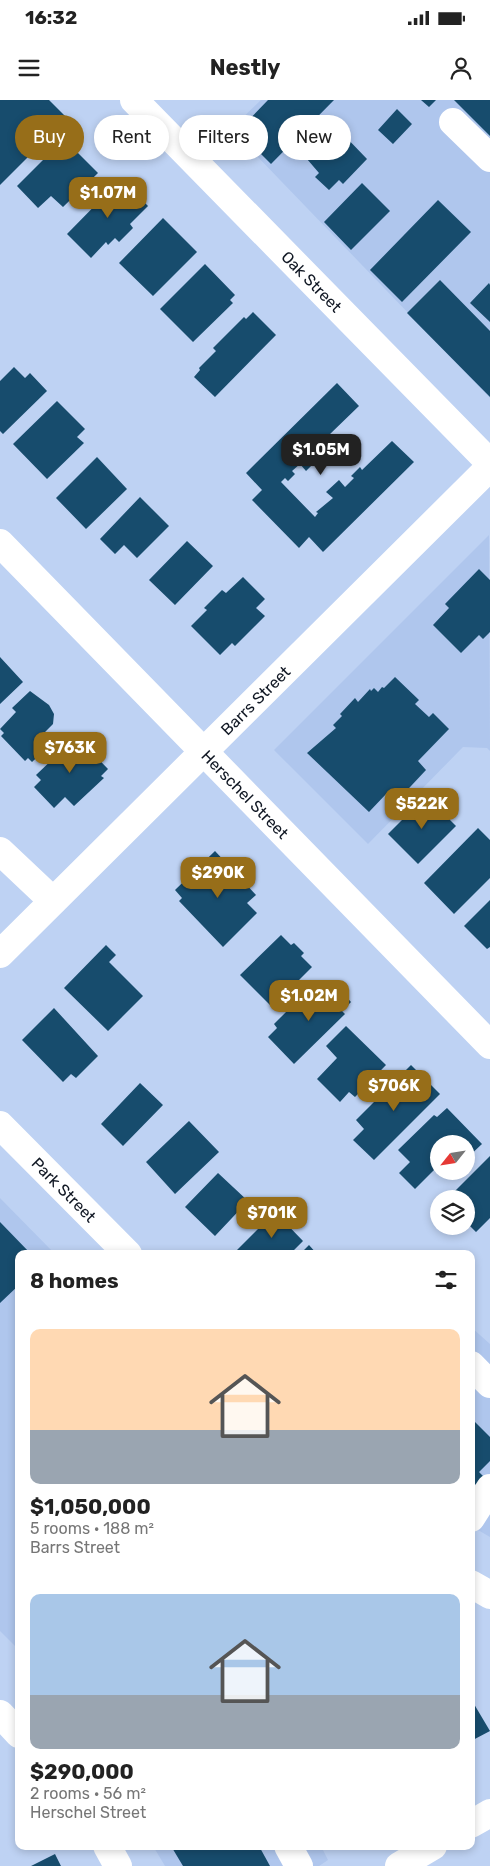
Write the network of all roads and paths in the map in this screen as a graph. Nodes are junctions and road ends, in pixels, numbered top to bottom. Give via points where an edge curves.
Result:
1 (134, 100) edge
2 (453, 122) dead end
3 (490, 158) edge
4 (490, 463) edge
5 (490, 467) edge
6 (0, 544) edge
7 (203, 751) junction
8 (0, 851) edge
9 (53, 901) junction
10 (0, 954) edge
11 (490, 1045) edge
12 (0, 1125) edge
13 (124, 1250) edge
14 (475, 1369) edge
15 (490, 1384) edge
16 (490, 1488) edge
17 (475, 1513) edge
18 (475, 1519) edge
19 (490, 1526) edge
20 (475, 1586) edge
21 (490, 1595) edge
22 (0, 1714) edge
23 (15, 1730) edge
24 (490, 1813) edge
25 (475, 1822) edge
26 (109, 1850) edge
27 (290, 1850) edge
28 (426, 1850) edge
29 (118, 1866) edge
30 (299, 1866) edge
31 (399, 1866) edge

1 - 4 street, Oak Street
2 - 3 street
5 - 7 street, Barrs Street
6 - 7 street, Herschel Street
7 - 9 street, Barrs Street
7 - 11 street, Herschel Street
8 - 9 street
9 - 10 street, Barrs Street
12 - 13 street, Park Street
14 - 15 street
16 - 17 street
18 - 19 street
20 - 21 street
22 - 23 street
24 - 25 street
26 - 29 street
27 - 30 street
28 - 31 street

